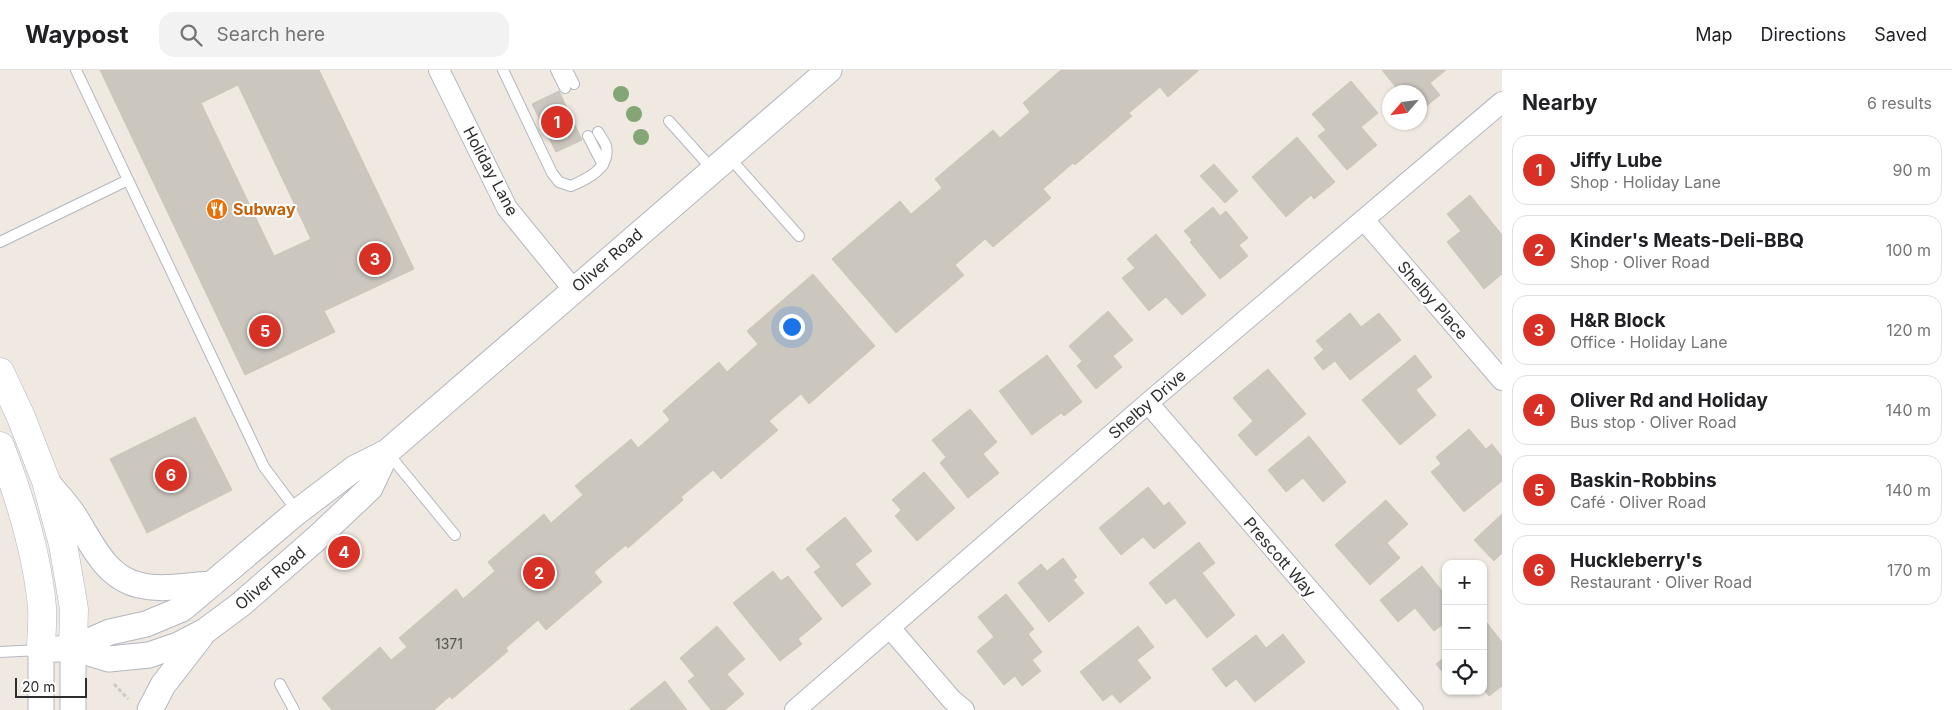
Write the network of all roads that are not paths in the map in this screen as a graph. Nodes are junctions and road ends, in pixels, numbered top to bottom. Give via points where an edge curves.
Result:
1 (76, 70) edge
2 (439, 70) edge
3 (503, 70) edge
4 (556, 70) edge
5 (568, 70) edge
6 (829, 70) edge
7 (1502, 102) edge
8 (669, 121) dead end
9 (593, 134) dead end
10 (721, 163) junction
11 (128, 180) junction
12 (1364, 220) junction
13 (799, 236) dead end
14 (0, 242) edge
15 (574, 289) junction
16 (0, 372) edge
17 (1502, 380) edge
18 (1148, 403) junction
19 (0, 446) edge
20 (386, 452) junction
21 (46, 481) junction
22 (297, 512) junction
23 (455, 535) dead end
24 (212, 584) junction
25 (890, 628) junction
26 (205, 631) junction
27 (73, 648) junction
28 (41, 650) junction
29 (0, 652) edge
30 (280, 684) dead end
31 (140, 705) edge
32 (40, 710) edge
33 (73, 710) edge
34 (294, 710) edge
35 (795, 710) edge
36 (964, 710) edge
37 (1413, 710) edge

1 - 11 lane
2 - 15 street, Holiday Lane via 507,208
3 - 9 lane via 558,182 571,186 588,179 603,165 606,146
4 - 5 lane via 570,86
6 - 10 street, Oliver Road
7 - 12 street, Shelby Drive
8 - 10 lane
10 - 13 lane
10 - 15 street, Oliver Road
11 - 14 lane
11 - 22 lane via 264,467
12 - 17 street, Shelby Place
12 - 18 street, Shelby Drive
15 - 20 street, Oliver Road
16 - 21 main road
18 - 25 street, Shelby Drive
18 - 37 street, Prescott Way
19 - 28 main road via 17,491 32,547 42,608
20 - 22 street, Oliver Road via 355,468
20 - 23 lane
20 - 26 street, Oliver Road via 370,488 240,605
21 - 24 street, Oliver Road via 72,512 101,560 122,580 140,586
21 - 27 main road via 63,544 74,609
22 - 24 street, Oliver Road
24 - 27 street, Oliver Road via 182,609 146,624 110,632
25 - 35 street, Shelby Drive
25 - 36 street
26 - 27 street, Oliver Road via 149,655 110,659
26 - 31 street, Oliver Road via 163,685
27 - 28 street, Oliver Road
27 - 33 street
28 - 29 lane
28 - 32 street
30 - 34 lane

